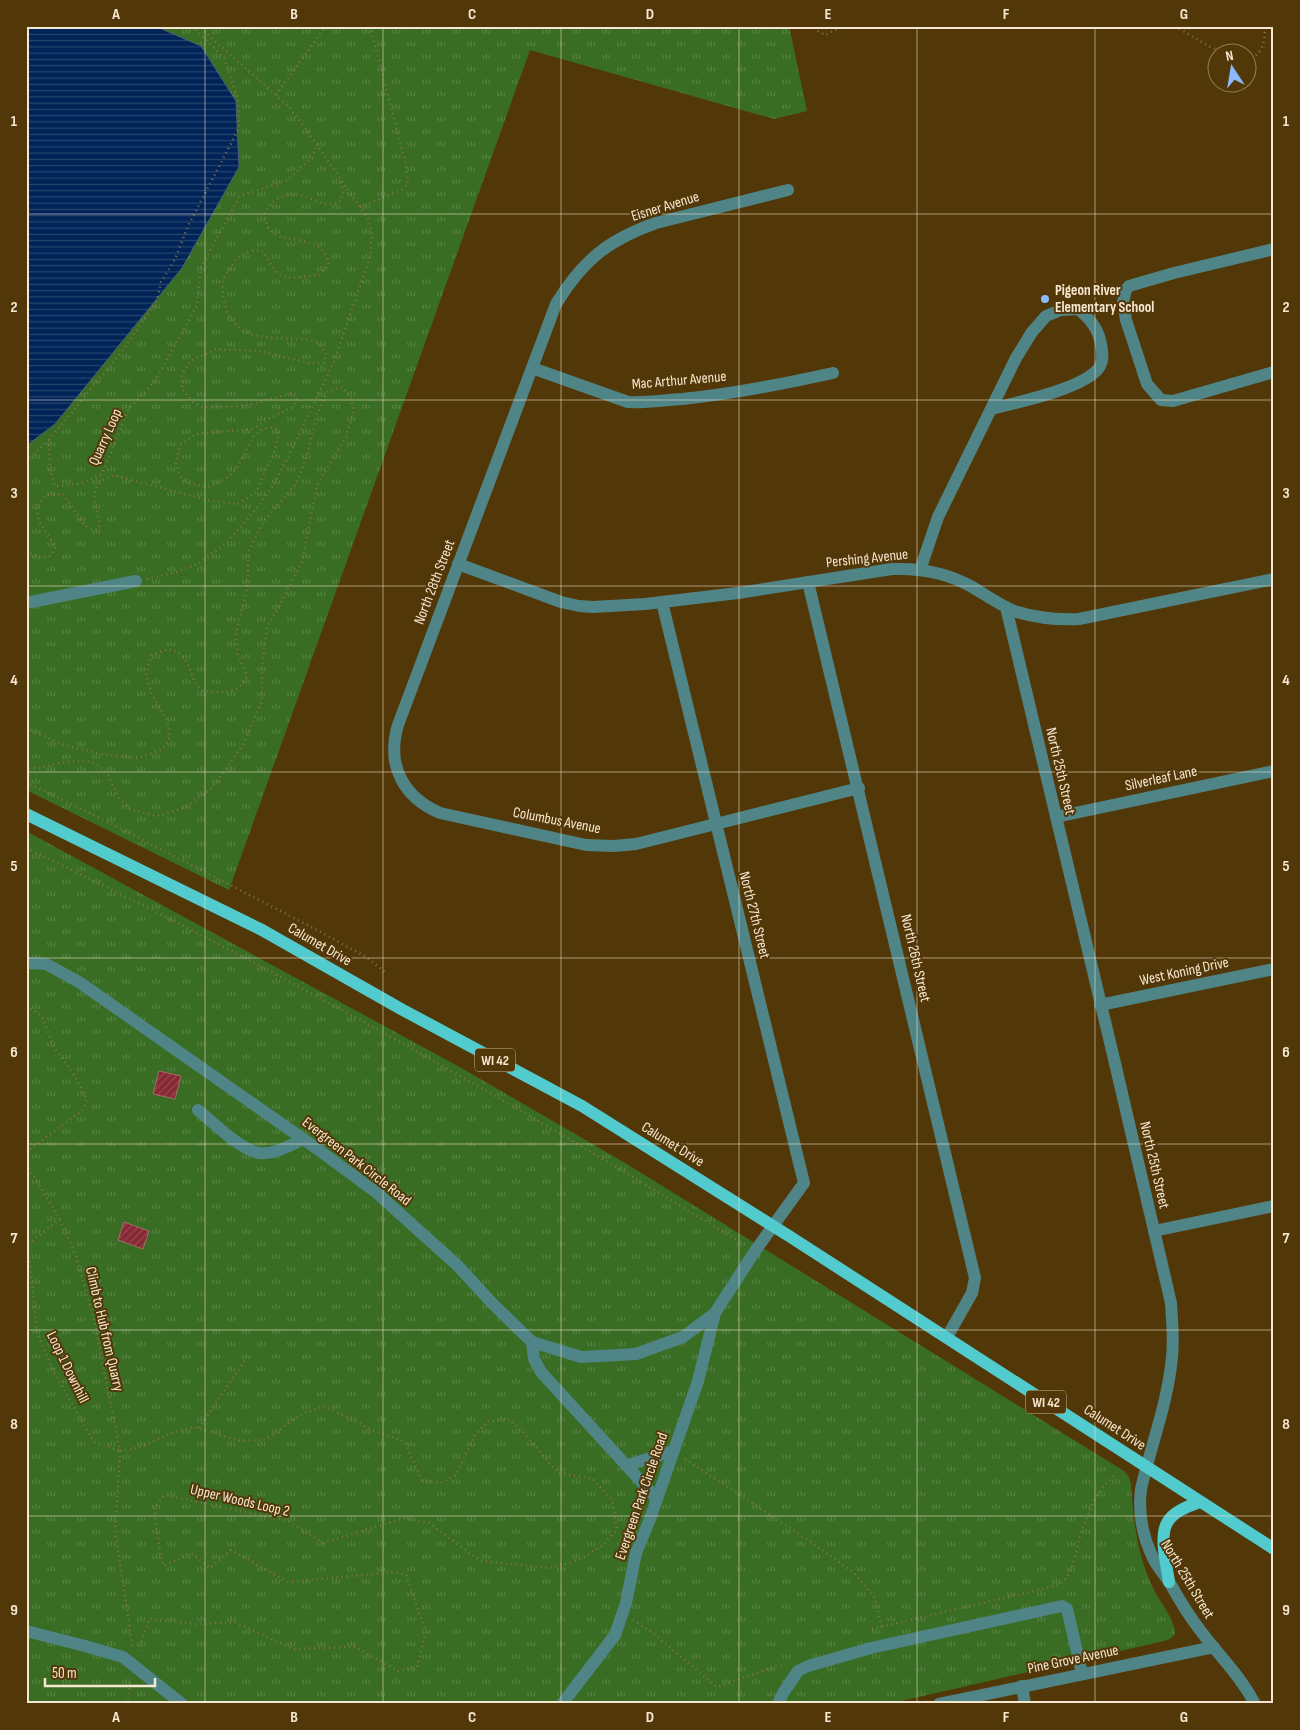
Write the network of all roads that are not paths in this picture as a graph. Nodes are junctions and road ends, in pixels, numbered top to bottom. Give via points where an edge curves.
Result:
1 (788, 190) dead end
2 (1274, 249) edge
3 (532, 368) junction
4 (1274, 372) edge
5 (833, 373) dead end
6 (991, 409) junction
7 (458, 564) junction
8 (920, 570) junction
9 (1274, 578) edge
10 (136, 582) road end
11 (808, 582) junction
12 (662, 602) junction
13 (26, 603) edge
14 (1006, 607) junction
15 (1274, 771) edge
16 (859, 788) junction
17 (422, 804) joint
18 (26, 814) edge
19 (1056, 818) junction
20 (717, 825) junction
21 (26, 963) edge
22 (1274, 969) edge
23 (1100, 1005) junction
24 (198, 1110) dead end
25 (303, 1138) junction
26 (1274, 1206) edge
27 (774, 1226) junction
28 (1154, 1231) junction
29 (715, 1313) junction
30 (946, 1337) junction
31 (532, 1342) junction
32 (674, 1451) junction
33 (628, 1465) junction
34 (1146, 1467) junction
35 (657, 1499) junction
36 (1200, 1502) junction
37 (1274, 1549) edge
38 (1169, 1582) junction
39 (26, 1631) edge
40 (1214, 1647) junction
41 (1082, 1674) junction
42 (1022, 1686) junction
43 (182, 1704) edge
44 (562, 1704) edge
45 (778, 1704) edge
46 (939, 1704) edge
47 (1025, 1704) edge
48 (1255, 1704) edge

1 - 3 street, Eisner Avenue via 656,223 616,240 600,251 576,274 556,304
2 - 4 street via 1130,286 1123,302 1147,384 1162,400 1173,400
3 - 5 street, Mac Arthur Avenue via 628,402 763,388
3 - 7 street, North 28th Street
6 - 6 street via 1084,381 1100,367 1103,357 1095,325 1078,309 1061,310 1046,316 1016,358
6 - 8 street via 938,517
7 - 12 street, Pershing Avenue via 579,606
7 - 17 street, North 28th Street via 395,736 394,757 400,778
8 - 11 street, Pershing Avenue via 892,569
8 - 14 street, Pershing Avenue via 954,578
9 - 14 street, Pershing Avenue via 1079,619 1036,617
10 - 13 street
11 - 12 street, Pershing Avenue
11 - 16 street, North 26th Street
12 - 20 street, North 27th Street
14 - 19 street, North 25th Street
15 - 19 street, Silverleaf Lane
16 - 20 street, Columbus Avenue
16 - 30 street, North 26th Street via 975,1278 972,1293
17 - 20 street, Columbus Avenue via 440,813 586,844 614,846
18 - 27 main road, Calumet Drive / WI 42 via 262,930 582,1106
19 - 23 street, North 25th Street
20 - 27 street, North 27th Street via 804,1183
21 - 25 street, Evergreen Park Circle Road via 46,964 79,982
22 - 23 street, West Koning Drive
23 - 28 street, North 25th Street
24 - 25 street via 245,1148 260,1153 290,1146
25 - 31 street, Evergreen Park Circle Road via 377,1193 458,1266
26 - 28 street
27 - 29 street, Evergreen Park Circle Road
27 - 30 main road, Calumet Drive / WI 42
28 - 34 street, North 25th Street via 1171,1303 1173,1330 1168,1383
29 - 31 street, Evergreen Park Circle Road via 683,1337 636,1354 581,1357
29 - 32 street, Evergreen Park Circle Road via 698,1381
30 - 34 main road, Calumet Drive / WI 42
31 - 33 street via 534,1359 541,1372
32 - 33 street
32 - 35 street, Evergreen Park Circle Road
33 - 35 street
34 - 36 main road, Calumet Drive / WI 42
34 - 38 street, North 25th Street via 1140,1499 1141,1522 1154,1559
35 - 44 street, Evergreen Park Circle Road via 636,1553 615,1635
36 - 37 main road, Calumet Drive / WI 42
36 - 38 main road via 1176,1513 1166,1525 1164,1546
38 - 40 street, North 25th Street
39 - 43 street via 123,1658
40 - 41 street, Pine Grove Avenue
40 - 48 street, North 25th Street via 1232,1667
41 - 42 street, Pine Grove Avenue
41 - 45 street via 1067,1609 1062,1606 871,1648 808,1666 798,1671
42 - 46 street, Pine Grove Avenue
42 - 47 street

